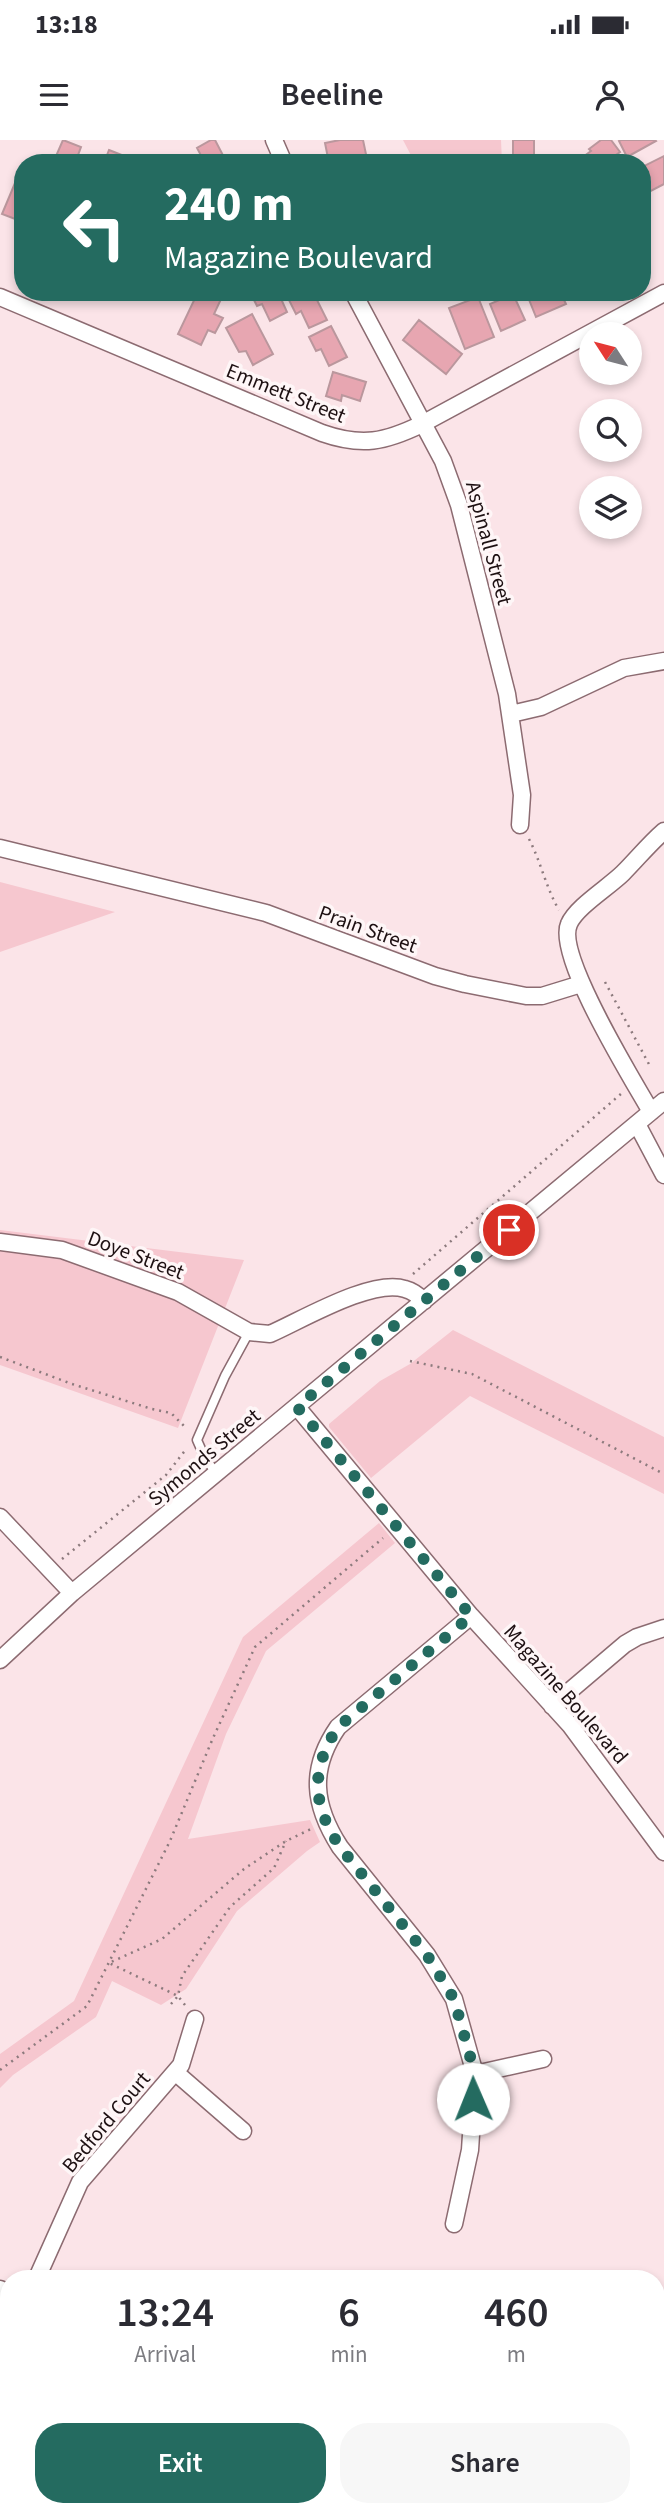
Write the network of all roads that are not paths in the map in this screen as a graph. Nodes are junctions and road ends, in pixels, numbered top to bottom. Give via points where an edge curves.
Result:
1 (0, 297) edge
2 (358, 301) edge
3 (649, 301) edge
4 (422, 424) junction
5 (664, 661) edge
6 (511, 714) junction
7 (520, 825) road end
8 (664, 831) edge
9 (0, 848) edge
10 (581, 984) junction
11 (658, 1106) edge
12 (637, 1124) junction
13 (664, 1175) edge
14 (0, 1242) edge
15 (424, 1301) junction
16 (249, 1332) junction
17 (297, 1407) junction
18 (216, 1473) junction
19 (0, 1517) edge
20 (72, 1594) junction
21 (471, 1616) junction
22 (664, 1628) edge
23 (0, 1660) edge
24 (552, 1706) junction
25 (664, 1852) edge
26 (195, 2019) road end
27 (543, 2060) dead end
28 (175, 2072) junction
29 (475, 2074) junction
30 (243, 2130) dead end
31 (454, 2224) dead end
32 (41, 2270) edge

1 - 4 street, Emmett Street via 335,438 386,440
2 - 4 street, Aspinall Street
3 - 4 street, Emmett Street
4 - 6 street, Aspinall Street via 443,461 459,505
5 - 6 street via 624,668 541,707
6 - 7 street, Aspinall Street via 522,795
8 - 10 street via 569,924 569,949
9 - 10 street, Prain Street via 266,913 465,984 542,996
10 - 11 street
11 - 12 street, Symonds Street
12 - 13 street
12 - 15 street, Symonds Street
14 - 16 street, Doye Street via 62,1250 165,1287
15 - 16 street via 398,1287 379,1288 270,1334
15 - 17 street, Symonds Street
16 - 18 lane via 197,1440
17 - 18 street, Symonds Street
17 - 21 street, Magazine Boulevard
18 - 20 street, Symonds Street
19 - 20 street
20 - 23 street, Symonds Street
21 - 24 street, Magazine Boulevard
21 - 29 street via 338,1727 328,1742 317,1779 328,1828 427,1955 454,1999
22 - 24 street via 625,1644
24 - 25 street, Magazine Boulevard
26 - 28 street, Bedford Court
27 - 29 street
28 - 30 street, Bedford Court
28 - 32 street, Bedford Court via 84,2176
29 - 31 street via 470,2150

